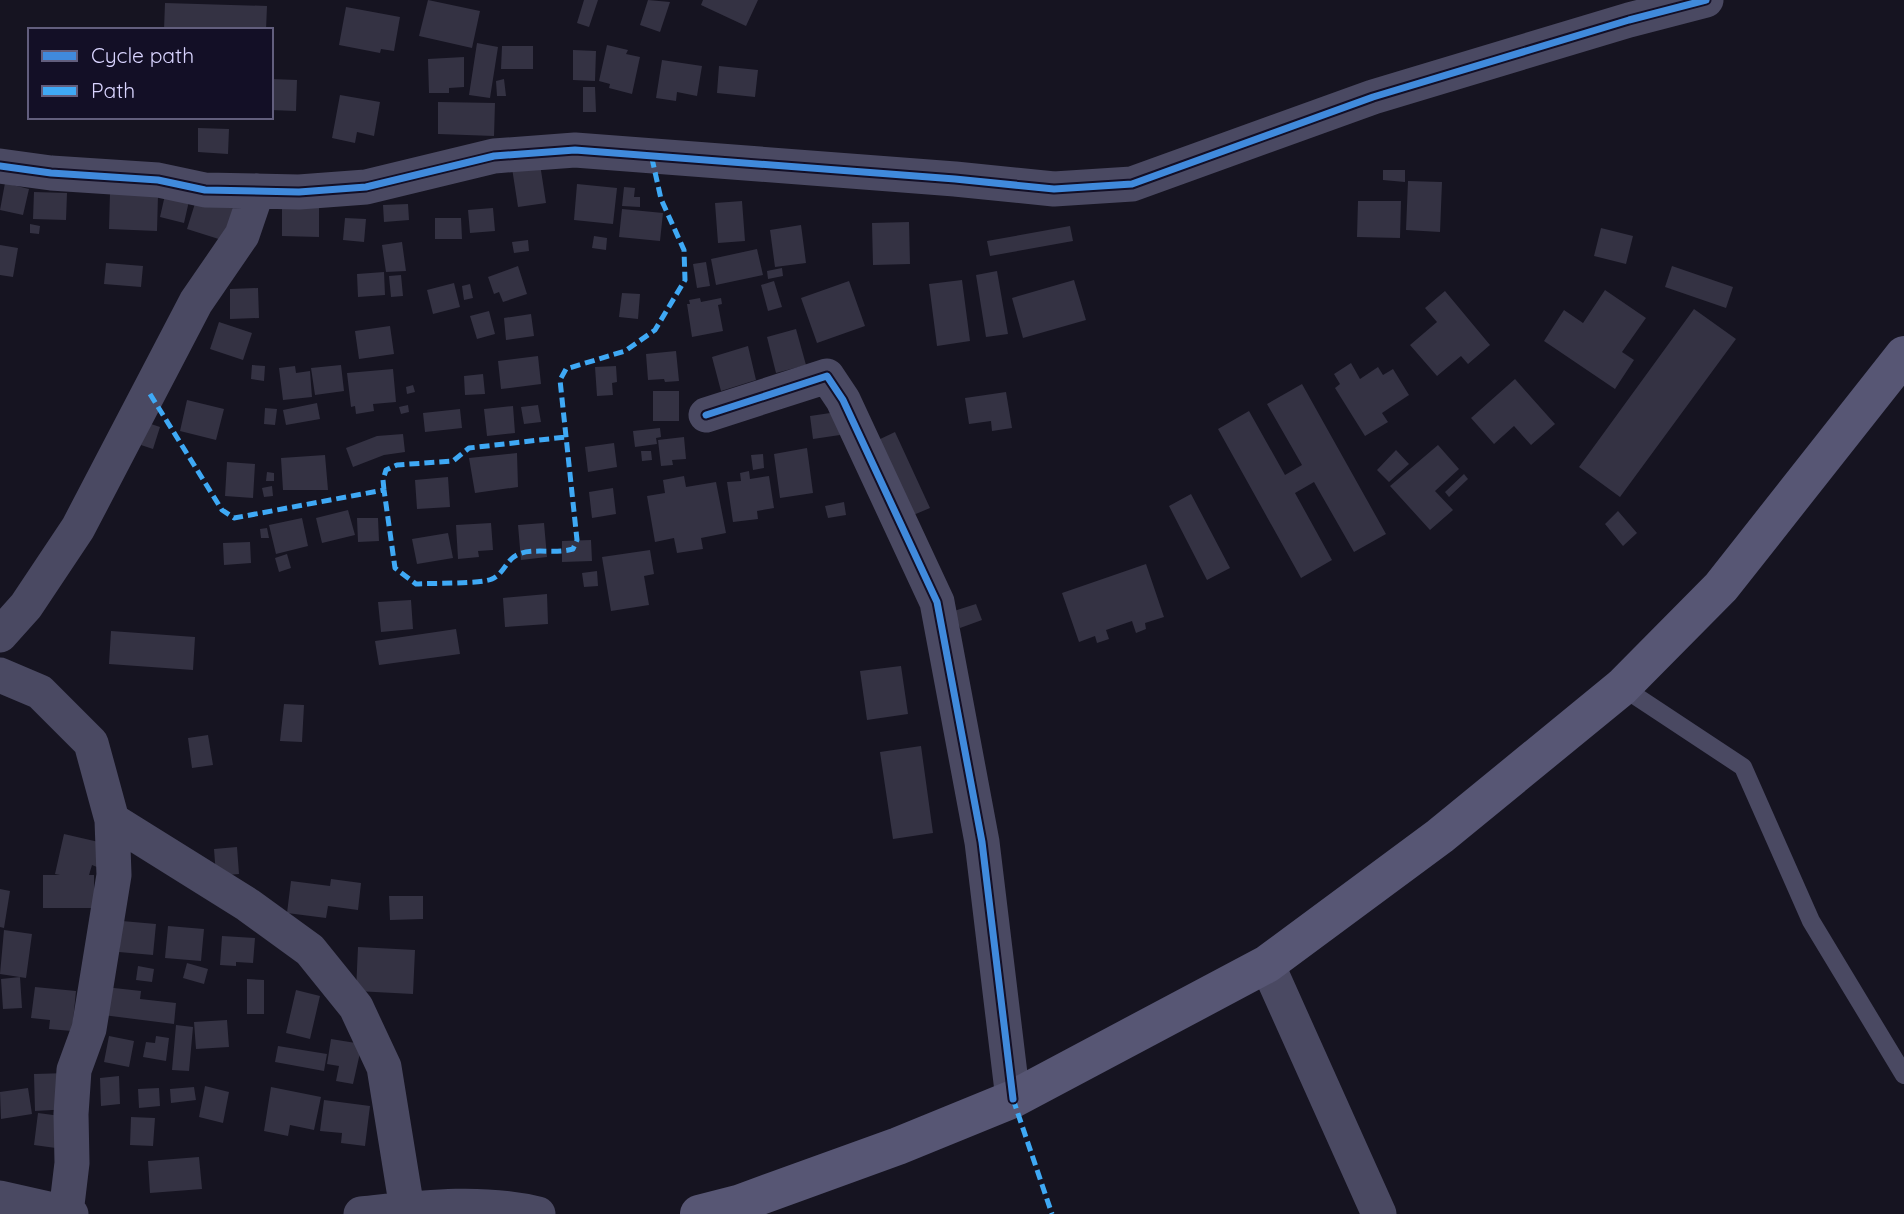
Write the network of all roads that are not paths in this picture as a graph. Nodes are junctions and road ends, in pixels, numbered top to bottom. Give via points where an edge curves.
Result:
1 (1706, 0) edge
2 (0, 166) edge
3 (257, 191) junction
4 (1904, 355) edge
5 (706, 415) dead end
6 (0, 635) edge
7 (0, 676) edge
8 (1622, 687) junction
9 (113, 820) junction
10 (1267, 964) junction
11 (1904, 1076) edge
12 (1013, 1099) junction
13 (0, 1198) edge
14 (407, 1209) junction
15 (68, 1214) edge
16 (361, 1214) edge
17 (538, 1214) edge
18 (699, 1214) edge
19 (1378, 1214) edge

1 - 3 street via 1373,97 1132,184 1054,189 575,150 495,156 366,187
2 - 3 street via 158,180 205,190
3 - 6 street via 242,235 196,302 78,528 26,606
4 - 8 main road via 1721,587
5 - 12 street via 827,376 843,400 937,602 982,842
7 - 9 street via 40,692 91,743
8 - 10 main road via 1440,836
8 - 11 lane via 1743,767 1811,921
9 - 14 street via 310,950 356,1007 384,1067
9 - 15 street via 114,875 89,1029 74,1070
10 - 12 main road
10 - 19 street
12 - 18 main road via 886,1150
13 - 15 street
14 - 16 street
14 - 17 street via 511,1207

